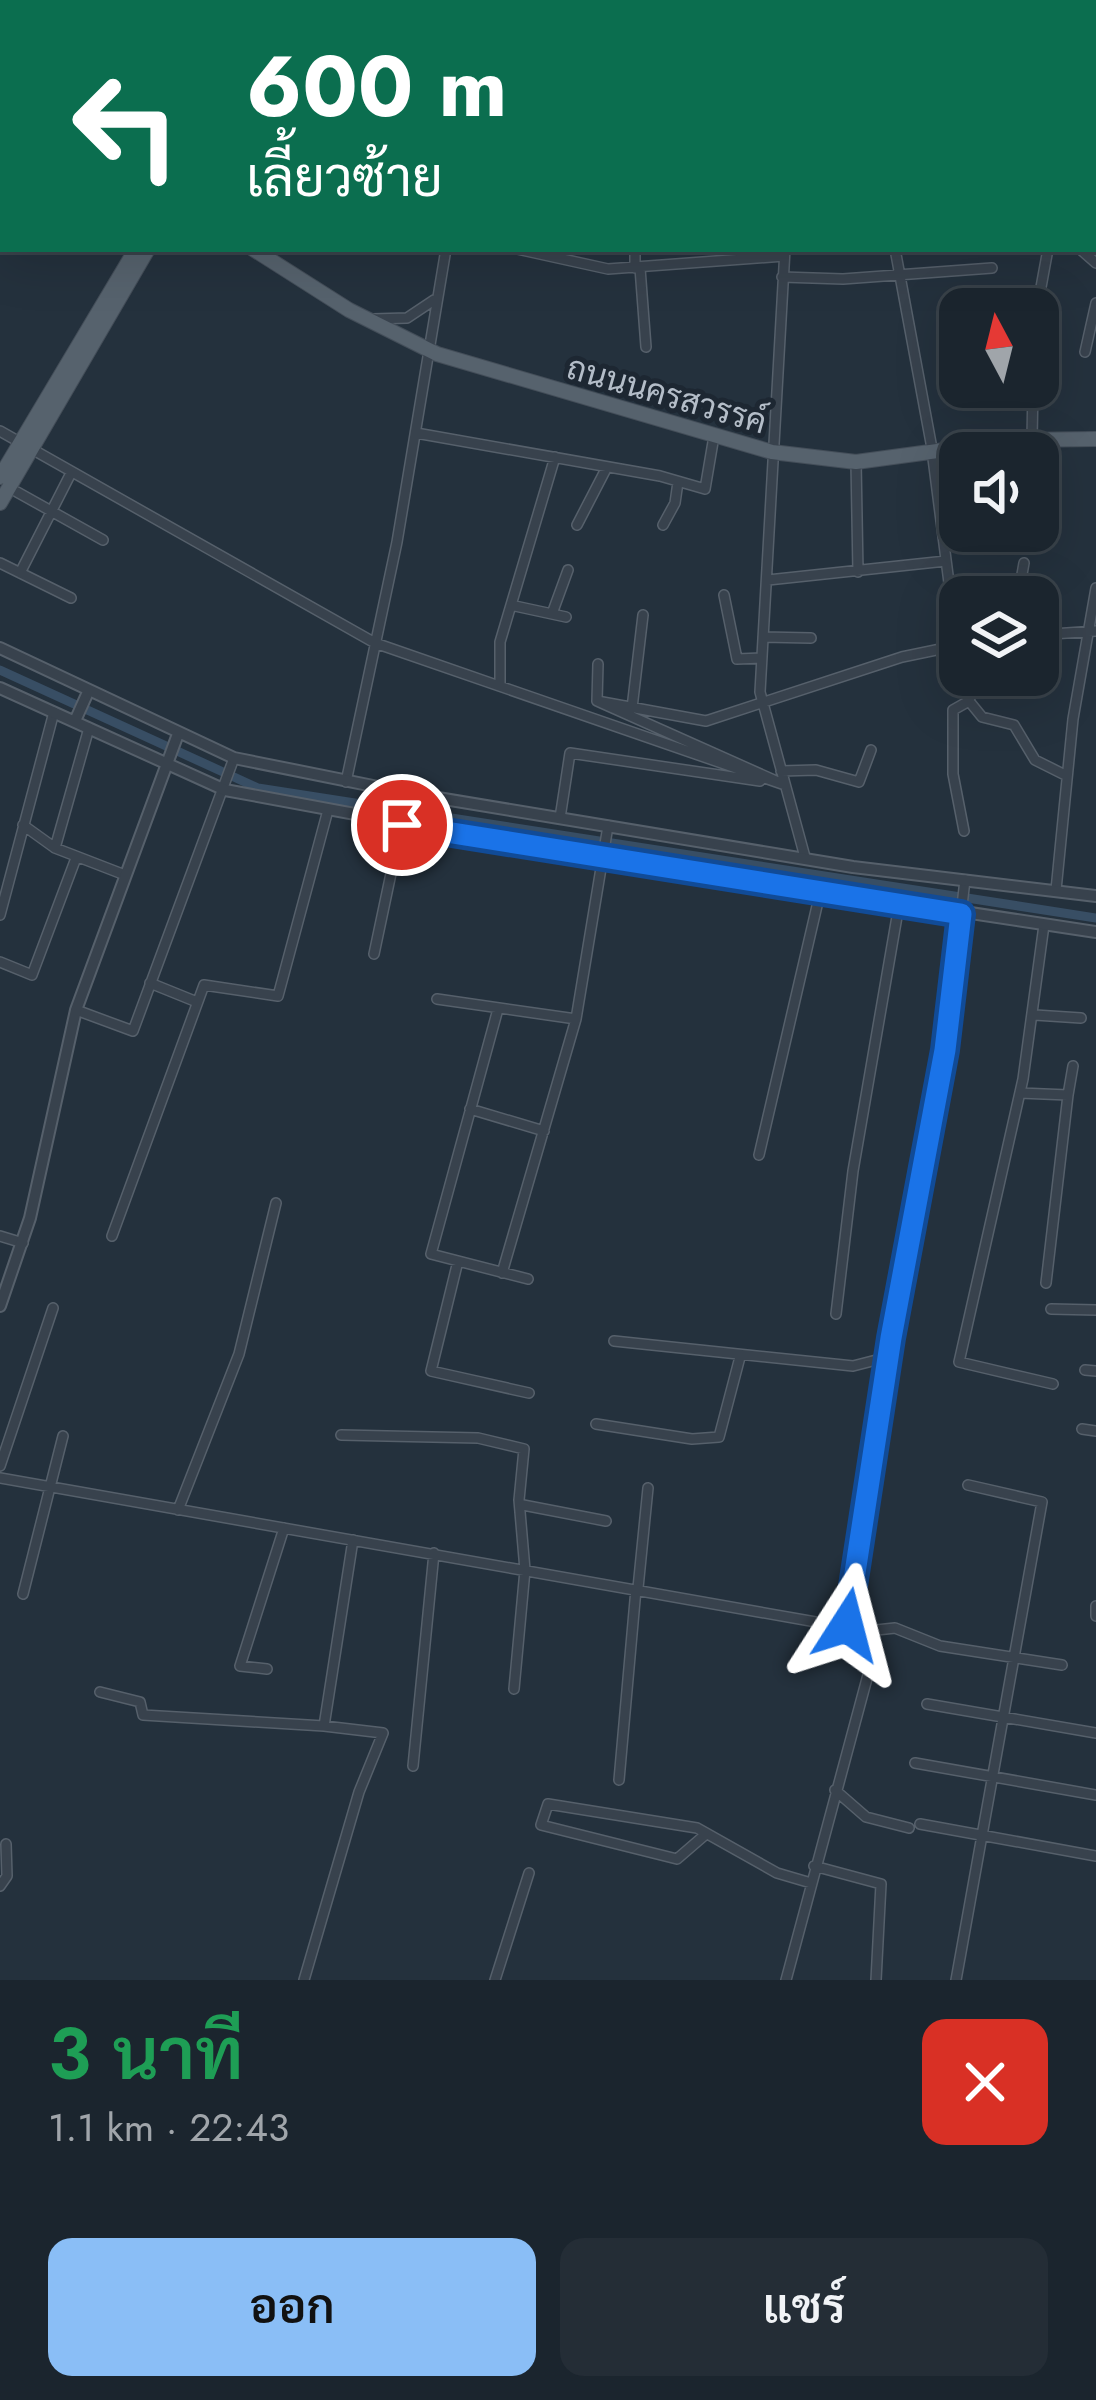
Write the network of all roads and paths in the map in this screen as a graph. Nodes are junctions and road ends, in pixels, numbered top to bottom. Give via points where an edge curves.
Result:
1 (134, 252) edge
2 (146, 252) edge
3 (258, 252) edge
4 (445, 252) edge
5 (531, 252) edge
6 (635, 252) edge
7 (785, 252) edge
8 (896, 252) edge
9 (1047, 252) edge
10 (638, 268) junction
11 (992, 268) dead end
12 (901, 276) junction
13 (782, 277) junction
14 (1041, 288) edge
15 (435, 298) junction
16 (1096, 303) edge
17 (367, 319) junction
18 (646, 347) dead end
19 (428, 350) junction
20 (1085, 352) dead end
21 (0, 431) edge
22 (416, 433) junction
23 (714, 436) junction
24 (1059, 439) edge
25 (1096, 439) edge
26 (25, 448) junction
27 (772, 452) junction
28 (939, 453) edge
29 (932, 454) junction
30 (555, 457) junction
31 (856, 462) junction
32 (607, 469) junction
33 (71, 473) junction
34 (0, 477) edge
35 (678, 482) junction
36 (17, 492) dead end
37 (0, 503) edge
38 (52, 512) junction
39 (577, 525) dead end
40 (663, 525) dead end
41 (103, 541) dead end
42 (946, 561) junction
43 (0, 563) edge
44 (1024, 563) dead end
45 (568, 570) dead end
46 (858, 572) junction
47 (20, 573) junction
48 (948, 576) edge
49 (1022, 576) edge
50 (768, 580) junction
51 (1096, 588) edge
52 (724, 596) dead end
53 (70, 598) dead end
54 (515, 606) junction
55 (553, 611) junction
56 (643, 616) dead end
57 (566, 617) dead end
58 (1092, 631) edge
59 (1059, 633) edge
60 (764, 637) junction
61 (811, 638) dead end
62 (375, 643) junction
63 (0, 649) edge
64 (939, 649) edge
65 (762, 658) junction
66 (598, 664) dead end
67 (500, 683) junction
68 (0, 688) edge
69 (88, 692) junction
70 (971, 696) edge
71 (597, 701) junction
72 (969, 701) junction
73 (762, 705) junction
74 (632, 707) junction
75 (54, 712) junction
76 (75, 722) junction
77 (89, 728) junction
78 (178, 734) junction
79 (871, 750) dead end
80 (234, 758) junction
81 (167, 765) junction
82 (781, 771) junction
83 (1067, 776) junction
84 (346, 782) junction
85 (785, 785) junction
86 (224, 790) junction
87 (408, 794) junction
88 (328, 811) junction
89 (560, 818) junction
90 (23, 825) junction
91 (402, 825) junction
92 (608, 826) junction
93 (964, 831) dead end
94 (55, 848) junction
95 (805, 857) junction
96 (76, 858) junction
97 (603, 858) junction
98 (853, 867) junction
99 (125, 875) junction
100 (965, 880) junction
101 (1056, 890) junction
102 (820, 892) junction
103 (1096, 896) edge
104 (848, 897) junction
105 (899, 905) junction
106 (961, 914) junction
107 (0, 915) edge
108 (1044, 925) junction
109 (1096, 932) edge
110 (374, 954) dead end
111 (0, 962) edge
112 (150, 983) junction
113 (437, 999) dead end
114 (197, 1002) junction
115 (497, 1009) junction
116 (76, 1010) junction
117 (1035, 1016) junction
118 (1081, 1018) dead end
119 (576, 1019) junction
120 (1072, 1066) dead end
121 (1020, 1093) junction
122 (1068, 1096) junction
123 (470, 1109) junction
124 (544, 1131) junction
125 (759, 1156) dead end
126 (276, 1203) dead end
127 (0, 1236) edge
128 (112, 1236) dead end
129 (22, 1243) junction
130 (458, 1261) junction
131 (502, 1273) junction
132 (528, 1279) dead end
133 (1046, 1283) dead end
134 (0, 1306) edge
135 (53, 1308) dead end
136 (1051, 1309) dead end
137 (1096, 1310) edge
138 (836, 1314) dead end
139 (614, 1341) dead end
140 (740, 1357) junction
141 (888, 1357) junction
142 (1053, 1384) dead end
143 (530, 1393) dead end
144 (596, 1424) dead end
145 (1082, 1430) dead end
146 (1096, 1431) edge
147 (341, 1435) dead end
148 (63, 1436) dead end
149 (0, 1466) edge
150 (0, 1478) edge
151 (968, 1485) dead end
152 (50, 1487) junction
153 (648, 1488) dead end
154 (523, 1505) junction
155 (178, 1510) junction
156 (606, 1520) dead end
157 (284, 1528) junction
158 (353, 1540) junction
159 (434, 1553) junction
160 (525, 1570) junction
161 (637, 1588) junction
162 (22, 1594) dead end
163 (1096, 1606) edge
164 (1096, 1616) edge
165 (847, 1625) junction
166 (867, 1631) junction
167 (1015, 1657) junction
168 (1061, 1665) dead end
169 (267, 1669) dead end
170 (514, 1689) dead end
171 (100, 1692) dead end
172 (927, 1704) dead end
173 (1004, 1717) junction
174 (324, 1726) junction
175 (1096, 1733) edge
176 (915, 1763) dead end
177 (413, 1766) dead end
178 (992, 1775) junction
179 (619, 1780) dead end
180 (836, 1790) junction
181 (1096, 1795) edge
182 (706, 1834) junction
183 (980, 1835) junction
184 (7, 1844) dead end
185 (1096, 1856) edge
186 (814, 1866) junction
187 (530, 1873) dead end
188 (811, 1882) junction
189 (0, 1886) edge
190 (304, 1980) edge
191 (495, 1980) edge
192 (786, 1980) edge
193 (876, 1980) edge
194 (956, 1980) edge

1 - 26 main road
2 - 26 main road
3 - 17 main road, ถนนนครสวรรค์
4 - 15 street
5 - 10 street
6 - 10 street
7 - 10 street
7 - 13 street
8 - 12 street
9 - 14 street
10 - 18 street
11 - 12 street
12 - 13 street
12 - 29 street
13 - 27 street
15 - 17 street via 407,318
15 - 19 street
16 - 20 street
17 - 19 main road, ถนนนครสวรรค์
19 - 22 street
19 - 23 main road, ถนนนครสวรรค์
21 - 26 street
22 - 30 street
22 - 62 street
23 - 27 main road, ถนนนครสวรรค์
23 - 35 street via 705,489
24 - 25 main road, ถนนนครสวรรค์
26 - 33 street
26 - 34 main road
26 - 37 main road
27 - 31 main road, ถนนนครสวรรค์
27 - 50 street
28 - 29 main road, ถนนนครสวรรค์
29 - 31 main road, ถนนนครสวรรค์
29 - 42 street
30 - 32 street
30 - 54 street
31 - 46 street
32 - 35 street
32 - 39 street
33 - 38 street
33 - 62 street
35 - 40 street
36 - 38 street
38 - 41 street
38 - 47 street
42 - 46 street
42 - 48 street
43 - 47 street
44 - 49 street
45 - 55 street
46 - 50 street
47 - 53 street
50 - 60 street
51 - 58 street
52 - 65 street via 737,659
54 - 55 street
54 - 67 street via 500,642
55 - 57 street
56 - 74 street
58 - 59 street
58 - 83 street
60 - 61 street
60 - 65 street
62 - 67 street
62 - 84 street
63 - 69 street
64 - 73 street
65 - 73 street
66 - 71 street
67 - 85 street
68 - 75 street
69 - 76 street
69 - 78 street
70 - 72 street
71 - 74 street
71 - 85 street
72 - 83 street via 982,718 1014,724 1035,760
72 - 93 street via 953,710 951,741
73 - 74 street via 706,721
73 - 82 street
75 - 76 street
75 - 90 street
76 - 77 street
77 - 81 street
77 - 94 street
78 - 80 street
78 - 81 street
79 - 82 street via 859,782
80 - 84 street
80 - 86 street
81 - 86 street
81 - 99 street
82 - 85 street
83 - 101 street
84 - 87 street
85 - 89 street via 570,753
85 - 95 street
86 - 88 street
86 - 112 street
87 - 89 street
87 - 91 street
88 - 91 street
88 - 114 street via 278,996 211,983
89 - 92 street
90 - 94 street
90 - 107 street
91 - 97 street
91 - 110 street
92 - 95 street
92 - 97 street
94 - 96 street
95 - 98 street
96 - 99 street
96 - 111 street via 32,975
97 - 102 street
97 - 119 street
98 - 100 street
98 - 104 street
99 - 116 street
100 - 101 street
100 - 106 street
101 - 103 street
102 - 104 street
102 - 125 street
104 - 105 street
105 - 106 street
105 - 138 street
106 - 108 street
106 - 141 street via 945,1050
108 - 109 street
108 - 117 street
112 - 114 street
112 - 116 street via 133,1031
113 - 115 street
114 - 128 street
115 - 119 street
115 - 123 street
116 - 129 street
117 - 118 street
117 - 121 street
119 - 124 street
120 - 122 street
121 - 122 street
121 - 142 street via 959,1363
122 - 133 street
123 - 124 street
123 - 130 street via 431,1254
124 - 131 street
126 - 155 street via 239,1354
127 - 129 street
129 - 134 street
130 - 131 street
130 - 143 street via 431,1371
131 - 132 street
135 - 149 street
136 - 137 street
139 - 140 street
140 - 141 street via 853,1366
140 - 144 street via 718,1436
141 - 165 street
145 - 146 street
147 - 154 street via 478,1438 524,1449
148 - 152 street
150 - 152 street
151 - 167 street via 1042,1502
152 - 155 street
152 - 162 street
153 - 161 street
154 - 156 street
154 - 160 street
155 - 157 street
157 - 158 street
157 - 169 street via 240,1666
158 - 159 street
158 - 174 street
159 - 160 street
159 - 177 street
160 - 161 street
160 - 170 street
161 - 165 street
161 - 179 street
163 - 164 street
165 - 166 street
166 - 167 street via 895,1628 940,1646
166 - 180 street via 876,1645
167 - 168 street
167 - 173 street
171 - 174 street via 140,1702 143,1714
172 - 173 street
173 - 175 street
173 - 178 street
174 - 190 street via 383,1733
176 - 178 street
178 - 181 street
178 - 183 street
180 - 183 street via 866,1817
180 - 186 street
182 - 182 street via 677,1859 541,1825 548,1804
182 - 188 street via 776,1873
183 - 185 street
183 - 194 street
184 - 189 street
186 - 188 street
186 - 193 street via 881,1884
187 - 191 street
188 - 192 street

